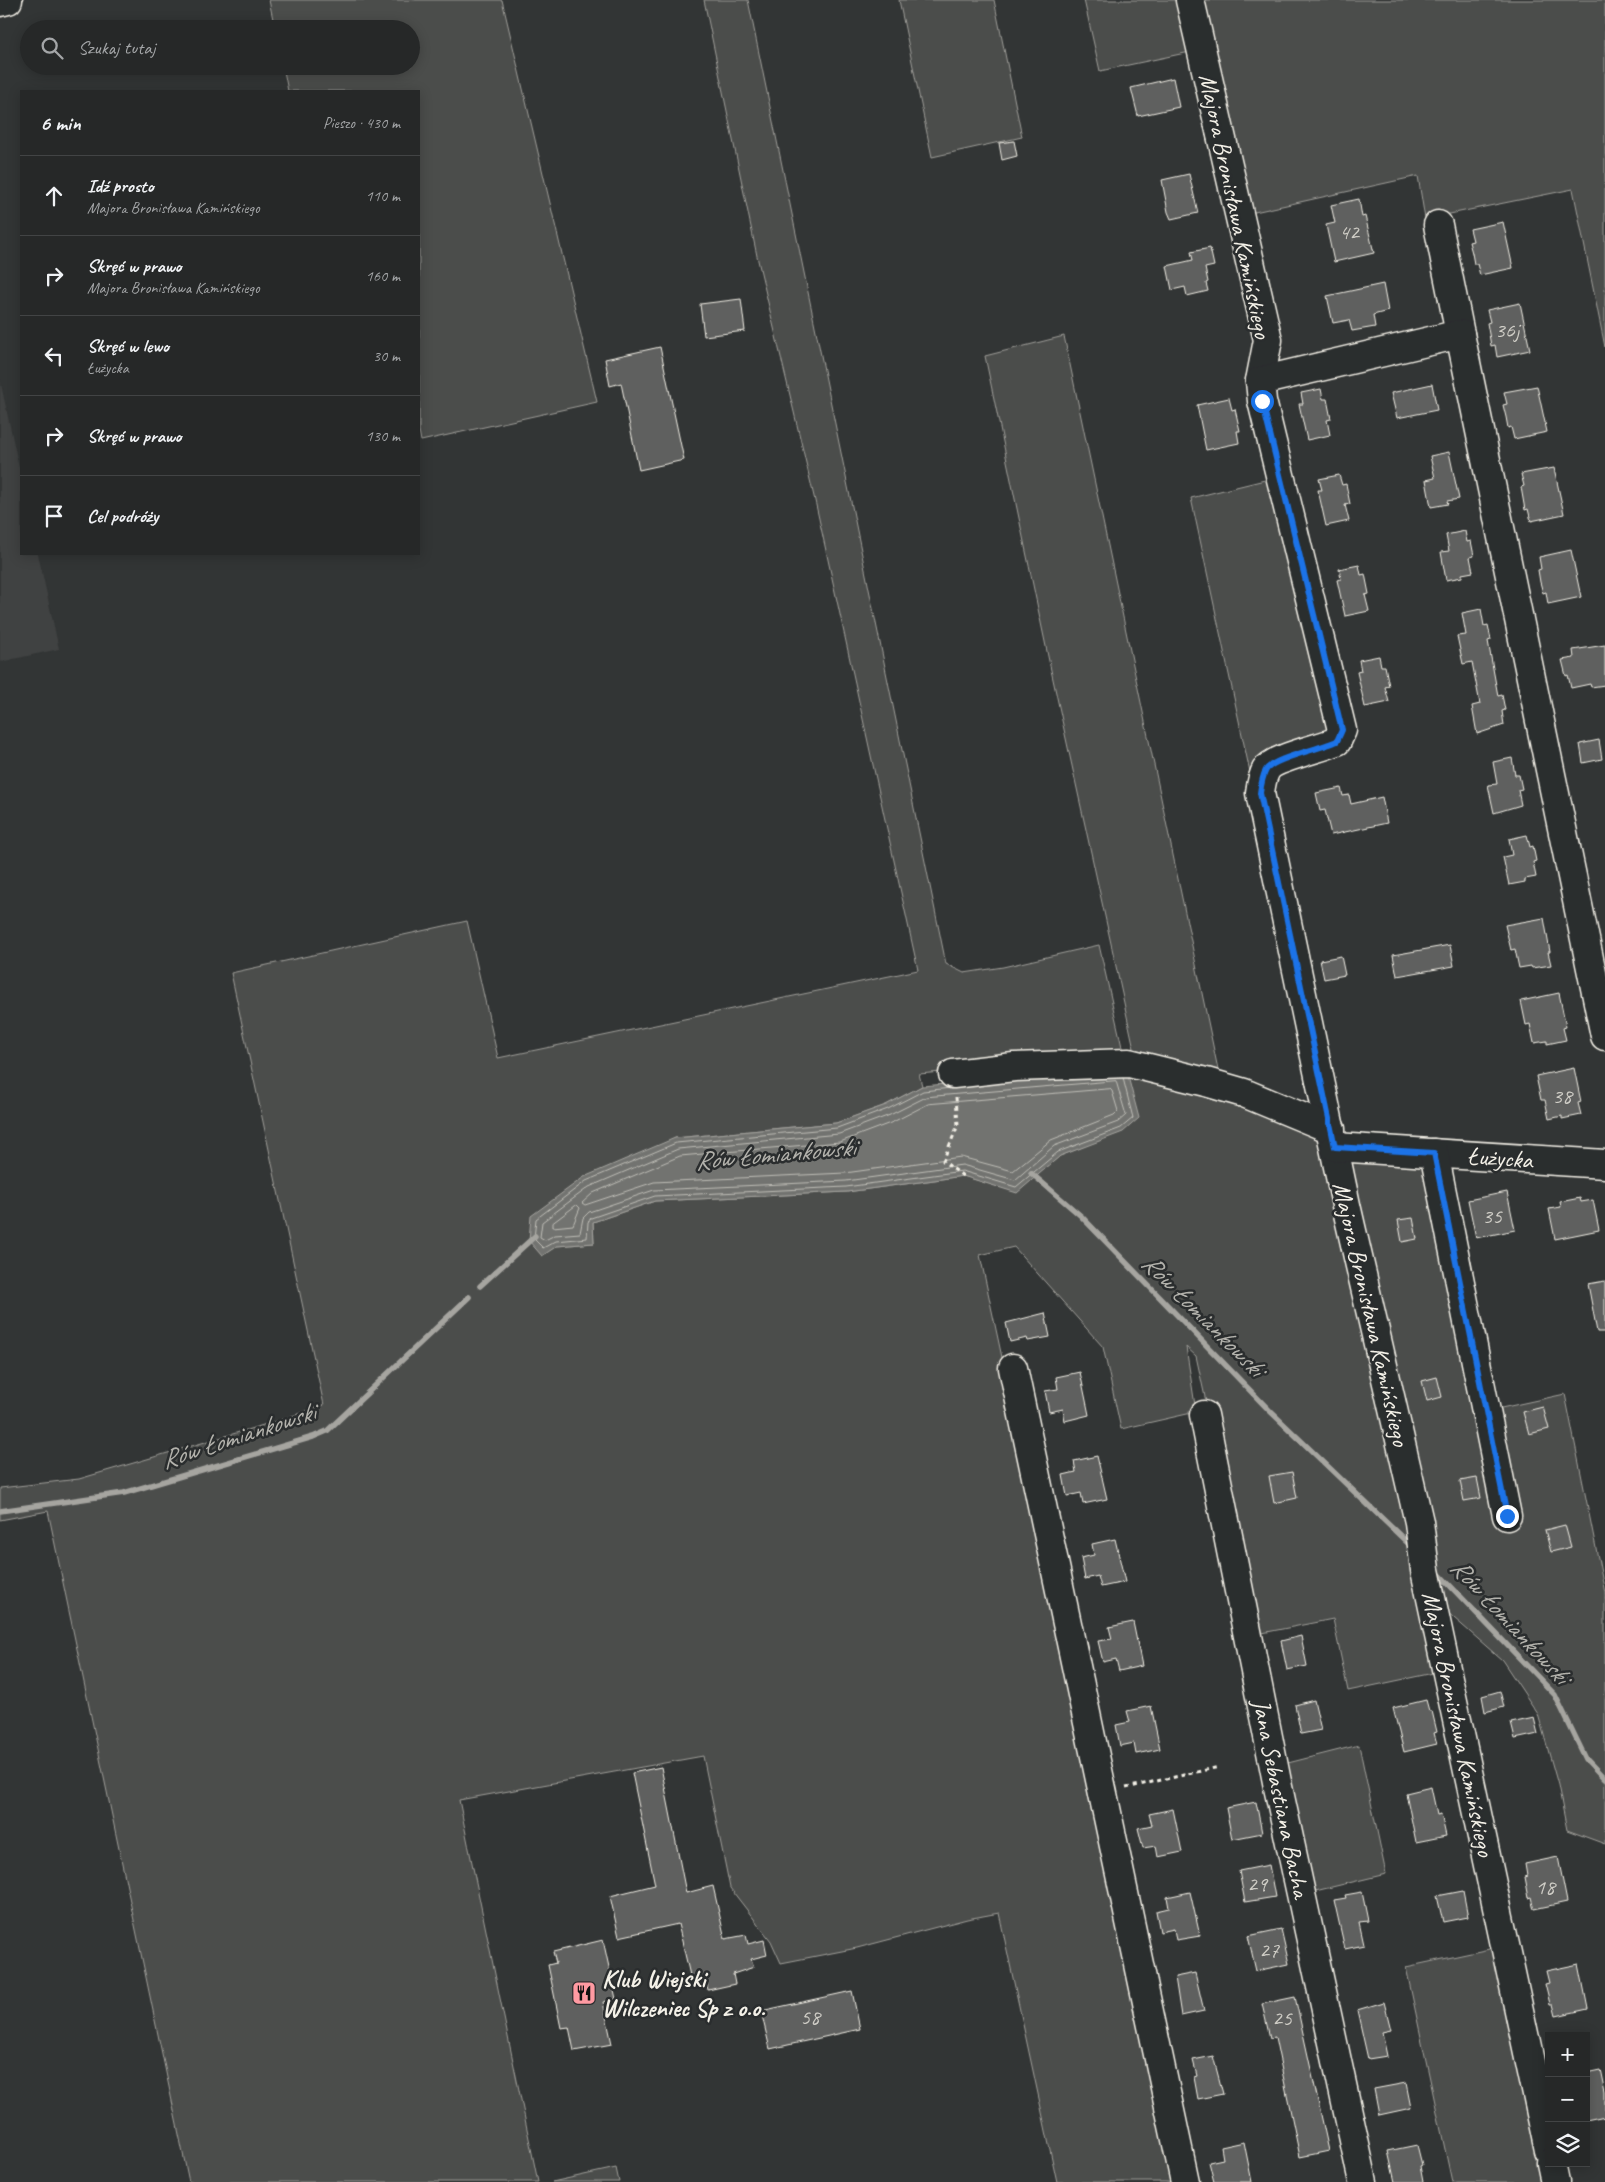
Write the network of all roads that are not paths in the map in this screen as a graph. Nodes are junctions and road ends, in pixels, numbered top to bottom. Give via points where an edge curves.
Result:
1 (8, 0) edge
2 (1190, 0) edge
3 (0, 2) edge
4 (1438, 225) dead end
5 (1460, 334) junction
6 (1260, 381) junction
7 (1605, 1036) edge
8 (953, 1074) road end
9 (1333, 1138) junction
10 (1434, 1153) junction
11 (1605, 1164) edge
12 (1013, 1368) dead end
13 (1204, 1415) dead end
14 (1507, 1516) dead end
15 (1545, 2132) edge
16 (1552, 2167) edge
17 (1185, 2182) edge
18 (1363, 2182) edge
19 (1555, 2182) edge

1 - 3 street
2 - 6 street, Majora Bronisława Kamińskiego via 1268,340
4 - 5 street
5 - 6 street
5 - 7 street
6 - 9 street, Majora Bronisława Kamińskiego via 1262,401 1342,730 1337,741 1276,761 1266,768 1260,793
8 - 9 street, Łużycka via 1014,1067 1129,1063 1244,1093
9 - 10 street, Łużycka
9 - 15 street, Majora Bronisława Kamińskiego via 1418,1522 1425,1570
10 - 11 street, Łużycka
10 - 14 street
12 - 17 street
13 - 18 street, Jana Sebastiana Bacha via 1278,1787
16 - 19 street

